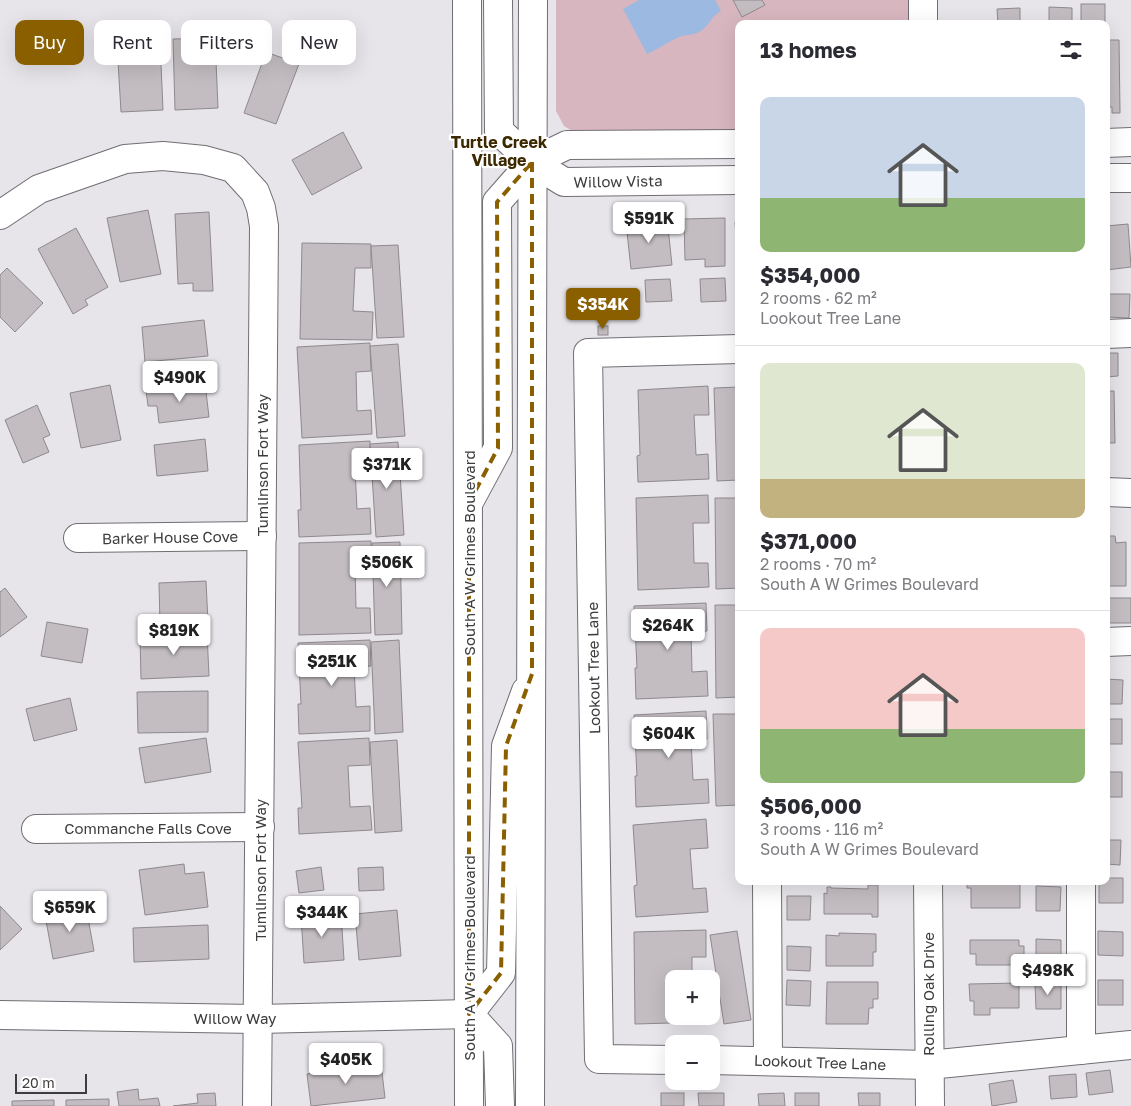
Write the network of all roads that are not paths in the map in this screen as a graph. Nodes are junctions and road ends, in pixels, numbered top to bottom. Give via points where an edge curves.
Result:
1 (467, 0) edge
2 (498, 0) edge
3 (533, 0) edge
4 (923, 0) edge
5 (923, 20) edge
6 (1110, 142) edge
7 (1131, 142) edge
8 (735, 144) edge
9 (532, 162) junction
10 (1110, 178) edge
11 (1131, 178) edge
12 (735, 180) edge
13 (0, 216) edge
14 (1131, 333) edge
15 (1110, 334) edge
16 (735, 349) edge
17 (1110, 492) edge
18 (1131, 493) edge
19 (468, 504) junction
20 (262, 536) junction
21 (78, 538) dead end
22 (1110, 642) edge
23 (1131, 642) edge
24 (532, 674) junction
25 (260, 827) junction
26 (36, 829) dead end
27 (767, 885) edge
28 (928, 885) edge
29 (1081, 885) edge
30 (469, 1014) junction
31 (0, 1015) edge
32 (259, 1019) junction
33 (1131, 1045) edge
34 (1081, 1050) junction
35 (665, 1060) edge
36 (720, 1060) edge
37 (768, 1060) junction
38 (929, 1065) junction
39 (257, 1106) edge
40 (469, 1106) edge
41 (500, 1106) edge
42 (530, 1106) edge
43 (930, 1106) edge

1 - 19 street, South A W Grimes Boulevard
2 - 9 street, Willow Vista via 499,131
3 - 9 street
4 - 5 street
6 - 7 street
8 - 9 street via 567,145
9 - 12 street, Willow Vista via 564,182
9 - 19 street via 497,202 498,448
9 - 24 street
10 - 11 street
13 - 20 street, Tumlinson Fort Way via 39,189 125,159 162,156 204,160 232,168 255,192 264,226
14 - 15 street
16 - 35 street, Lookout Tree Lane via 588,353 599,1059
17 - 18 street
19 - 30 street, South A W Grimes Boulevard
20 - 21 street, Barker House Cove
20 - 25 street, Tumlinson Fort Way
22 - 23 street
24 - 30 street via 506,746 501,973
24 - 42 street
25 - 26 street, Commanche Falls Cove
25 - 32 street, Tumlinson Fort Way
27 - 37 street
28 - 38 street, Rolling Oak Drive
29 - 34 street
30 - 32 street, Willow Way
30 - 40 street, South A W Grimes Boulevard
30 - 41 street via 498,1046
31 - 32 street, Willow Way
32 - 39 street, Tumlinson Fort Way
33 - 34 street, Lookout Tree Lane
34 - 38 street, Lookout Tree Lane
36 - 37 street, Lookout Tree Lane
37 - 38 street, Lookout Tree Lane
38 - 43 street, Rolling Oak Drive

